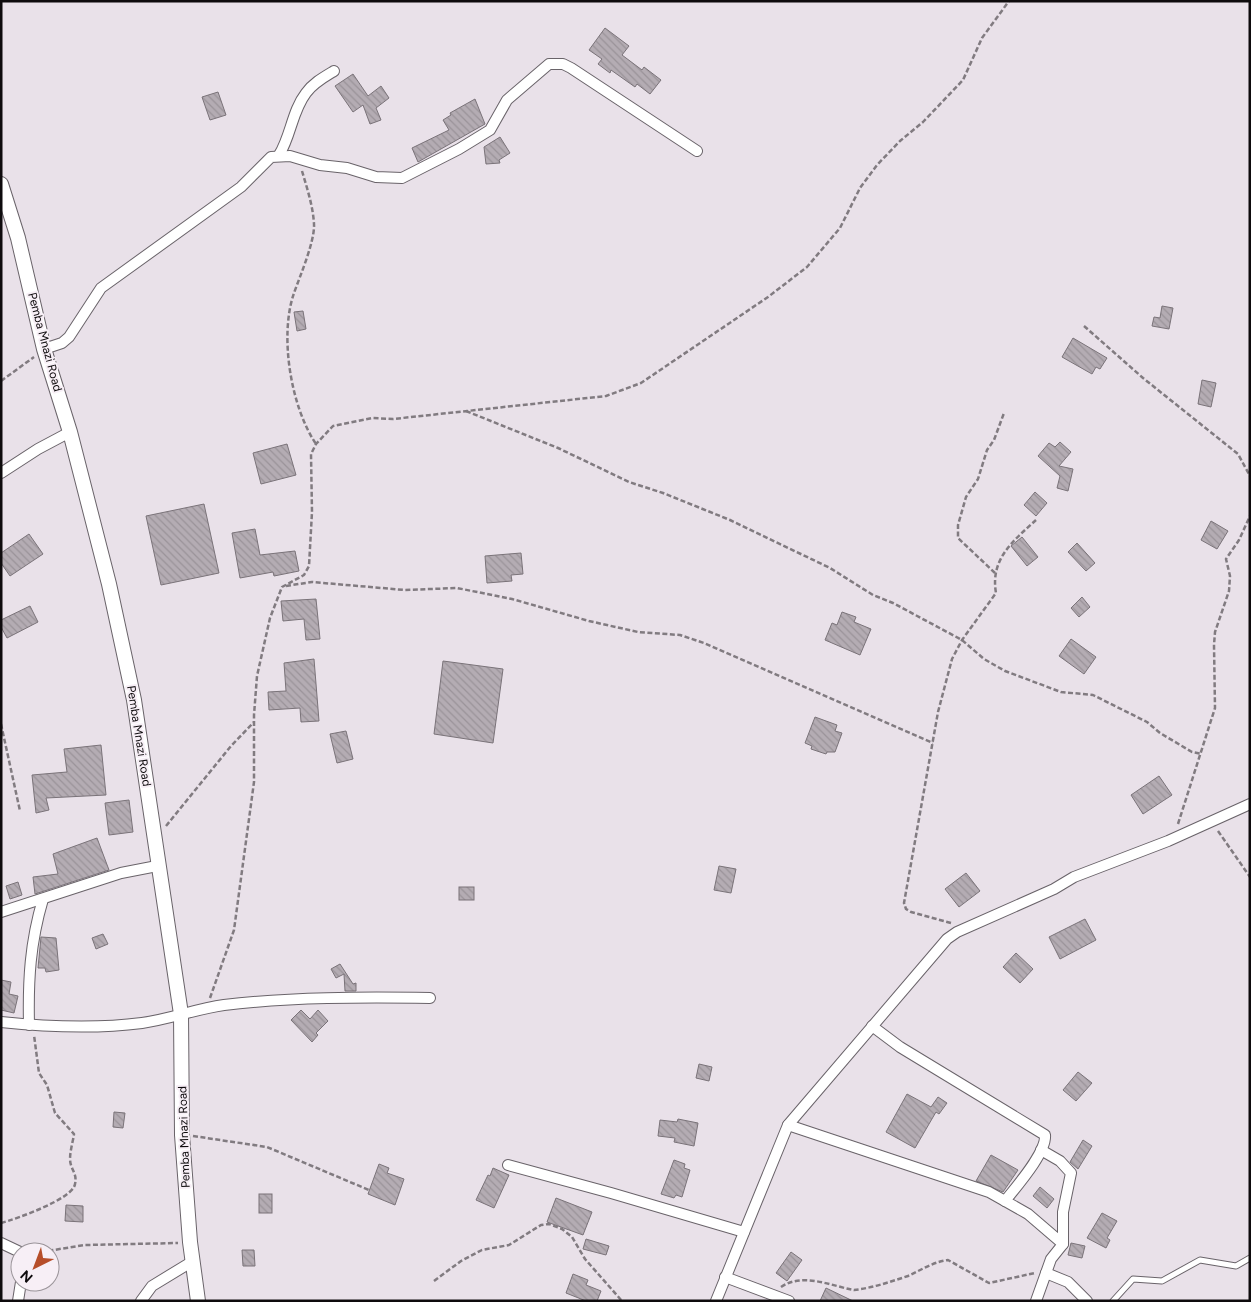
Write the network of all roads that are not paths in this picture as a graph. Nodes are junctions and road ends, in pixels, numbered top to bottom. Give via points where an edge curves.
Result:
1 (334, 71) dead end
2 (697, 150) dead end
3 (279, 155) junction
4 (1, 184) edge
5 (44, 349) junction
6 (70, 432) junction
7 (1, 473) edge
8 (1250, 804) edge
9 (158, 866) junction
10 (43, 899) junction
11 (1, 912) edge
12 (430, 998) dead end
13 (181, 1014) junction
14 (1, 1022) edge
15 (32, 1025) junction
16 (872, 1026) junction
17 (788, 1125) junction
18 (1041, 1150) junction
19 (508, 1165) dead end
20 (1006, 1201) junction
21 (744, 1232) junction
22 (1063, 1244) junction
23 (1250, 1258) edge
24 (193, 1261) junction
25 (1047, 1271) junction
26 (725, 1277) junction
27 (142, 1301) edge
28 (198, 1301) edge
29 (716, 1301) edge
30 (789, 1301) edge
31 (1036, 1301) edge
32 (1087, 1301) edge
33 (1112, 1301) edge

1 - 3 street via 306,92
2 - 3 street via 571,68 555,63 544,66 517,89 502,106 490,130 409,175 394,179 376,177
3 - 5 street via 271,157 240,187 107,283 94,295 69,337
4 - 5 main road, Pemba Mnazi Road via 18,238
5 - 6 main road, Pemba Mnazi Road
6 - 7 street
6 - 9 main road, Pemba Mnazi Road via 110,584 134,700
8 - 16 street via 1074,877 970,926 948,940
9 - 10 street via 121,873
9 - 13 main road, Pemba Mnazi Road
10 - 11 street
10 - 15 street via 32,942 28,986
12 - 13 street via 270,1002
13 - 15 street via 143,1023
13 - 24 main road, Pemba Mnazi Road via 182,1135
14 - 15 street
16 - 17 street
16 - 18 street via 900,1048 1045,1135
17 - 20 street via 964,1182
17 - 21 street
18 - 20 street
18 - 22 street via 1060,1160 1071,1173 1063,1212
19 - 21 street
20 - 22 street via 1028,1214
21 - 26 street
22 - 25 street
23 - 33 lane via 1236,1266 1200,1260 1162,1281 1133,1280
24 - 27 street via 152,1286
24 - 28 main road, Pemba Mnazi Road
25 - 31 street
25 - 32 street via 1068,1282
26 - 29 street
26 - 30 street

